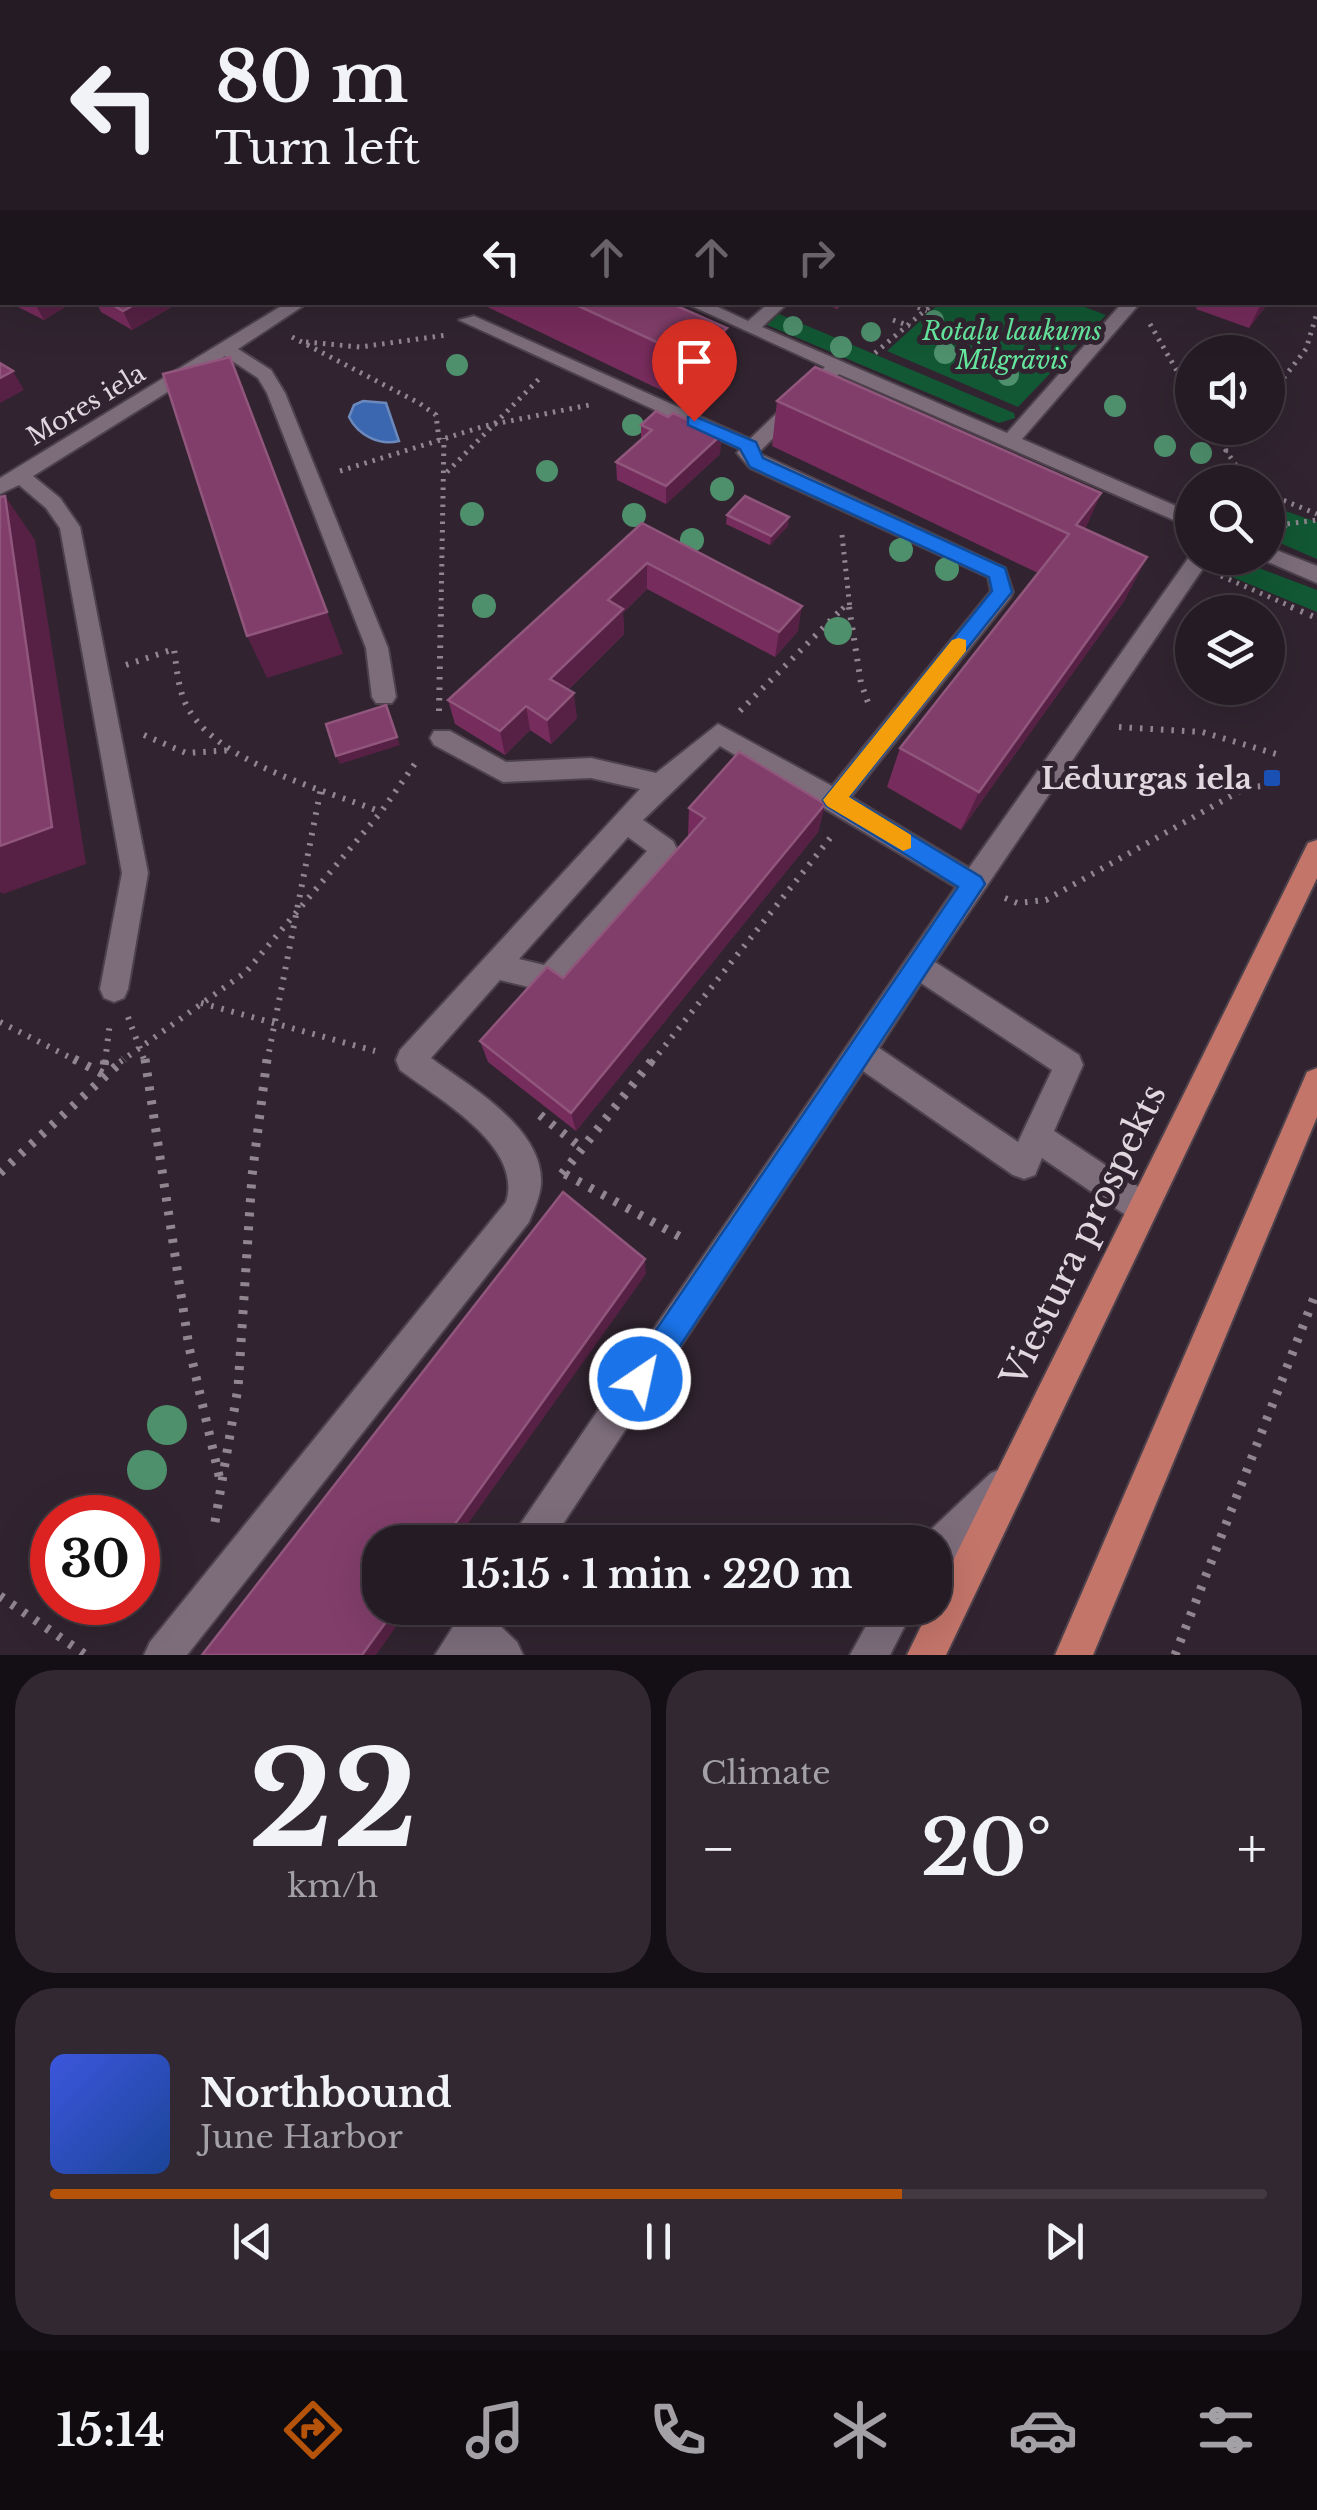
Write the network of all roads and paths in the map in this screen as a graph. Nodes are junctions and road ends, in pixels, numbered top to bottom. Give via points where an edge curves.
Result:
1 (699, 305) edge
2 (777, 305) edge
3 (912, 305) edge
4 (931, 305) edge
5 (293, 307) edge
6 (1138, 307) edge
7 (926, 311) junction
8 (1317, 313) edge
9 (893, 320) dead end
10 (472, 322) joint
11 (910, 326) junction
12 (750, 328) junction
13 (286, 334) dead end
14 (300, 341) junction
15 (226, 349) junction
16 (879, 352) dead end
17 (558, 360) junction
18 (837, 366) junction
19 (1175, 368) edge
20 (1285, 377) edge
21 (639, 396) junction
22 (497, 424) junction
23 (441, 439) junction
24 (1010, 441) junction
25 (1221, 445) edge
26 (1231, 445) edge
27 (750, 446) junction
28 (1225, 452) junction
29 (1235, 465) edge
30 (446, 473) junction
31 (10, 481) edge
32 (310, 482) junction
33 (1285, 502) edge
34 (861, 510) junction
35 (1175, 514) edge
36 (1317, 517) edge
37 (1285, 525) edge
38 (1285, 561) edge
39 (1188, 575) edge
40 (1317, 575) edge
41 (848, 602) junction
42 (99, 674) junction
43 (384, 697) dead end
44 (108, 720) junction
45 (1082, 727) junction
46 (891, 730) junction
47 (435, 736) junction
48 (723, 737) junction
49 (234, 750) junction
50 (1283, 756) dead end
51 (660, 784) junction
52 (1268, 786) dead end
53 (321, 788) junction
54 (843, 805) junction
55 (381, 812) junction
56 (626, 822) junction
57 (1317, 851) edge
58 (973, 884) junction
59 (294, 917) junction
60 (495, 966) junction
61 (918, 966) junction
62 (114, 990) junction
63 (201, 1003) junction
64 (0, 1022) edge
65 (273, 1025) junction
66 (143, 1046) junction
67 (860, 1052) junction
68 (410, 1060) junction
69 (103, 1074) junction
70 (1317, 1082) edge
71 (527, 1105) edge
72 (1036, 1138) junction
73 (582, 1149) junction
74 (0, 1173) edge
75 (565, 1174) junction
76 (526, 1180) junction
77 (1141, 1207) junction
78 (684, 1240) dead end
79 (1317, 1290) edge
80 (1007, 1482) junction
81 (222, 1487) junction
82 (541, 1525) edge
83 (213, 1534) dead end
84 (952, 1535) edge
85 (0, 1596) edge
86 (887, 1625) edge
87 (472, 1629) edge
88 (86, 1655) edge
89 (163, 1655) edge
90 (504, 1655) edge
91 (870, 1655) edge
92 (926, 1655) edge
93 (1074, 1655) edge
94 (1175, 1655) edge

1 - 12 street
2 - 12 street
3 - 7 path
4 - 7 path
5 - 15 street, Mores iela
6 - 19 path
6 - 24 street
7 - 11 path
8 - 20 path via 1306,350
9 - 11 path
10 - 14 path via 446,335 377,346
10 - 17 street
11 - 16 path
12 - 18 street
13 - 14 path
14 - 23 path via 436,415
15 - 31 street, Mores iela
15 - 32 street via 265,374
17 - 21 street
17 - 22 path
18 - 24 street
18 - 27 street
21 - 22 path
21 - 27 street
22 - 23 path
22 - 30 path
23 - 30 path
23 - 32 path
24 - 35 street
25 - 28 path
26 - 28 path
27 - 34 street via 747,453 757,462
28 - 29 path
30 - 47 path via 442,704
31 - 42 street via 53,503 70,527
32 - 43 street via 377,648
33 - 36 path
34 - 41 path via 839,539
34 - 46 street via 998,573 1002,592
36 - 37 path
38 - 40 street
39 - 45 street
41 - 46 path via 860,683 874,718
41 - 48 path via 736,715
42 - 44 street
42 - 49 path via 174,649 192,716
44 - 49 path via 186,752
44 - 62 street via 135,873
45 - 50 path via 1194,728
45 - 58 street
46 - 54 street
47 - 51 street via 504,772 591,768
47 - 55 path
48 - 51 street via 718,733
48 - 54 street
49 - 53 path
51 - 56 street
52 - 58 path via 1247,787 1046,900 1016,904
53 - 55 path
53 - 59 path
54 - 58 street
54 - 73 path
55 - 59 path
56 - 60 street
56 - 60 street via 664,849 549,979
57 - 77 main road, Viestura prospekts
58 - 61 street
59 - 63 path via 246,972
59 - 65 path
60 - 68 street
61 - 67 street
61 - 72 street via 1069,1065
62 - 66 path
62 - 69 path
63 - 65 path
63 - 66 path
64 - 69 path
65 - 68 path
65 - 81 path via 255,1147 239,1385
66 - 69 path
66 - 81 path via 189,1347
67 - 72 street via 1024,1164
67 - 82 street
68 - 76 street via 503,1134
69 - 74 path
70 - 93 main road
71 - 73 path
72 - 77 street
73 - 75 path
75 - 76 path
75 - 78 path
76 - 89 street via 518,1211 494,1244
77 - 80 main road, Viestura prospekts
79 - 94 path
80 - 84 street
80 - 92 main road, Viestura prospekts
81 - 83 path
85 - 88 path
86 - 91 street
87 - 90 street

